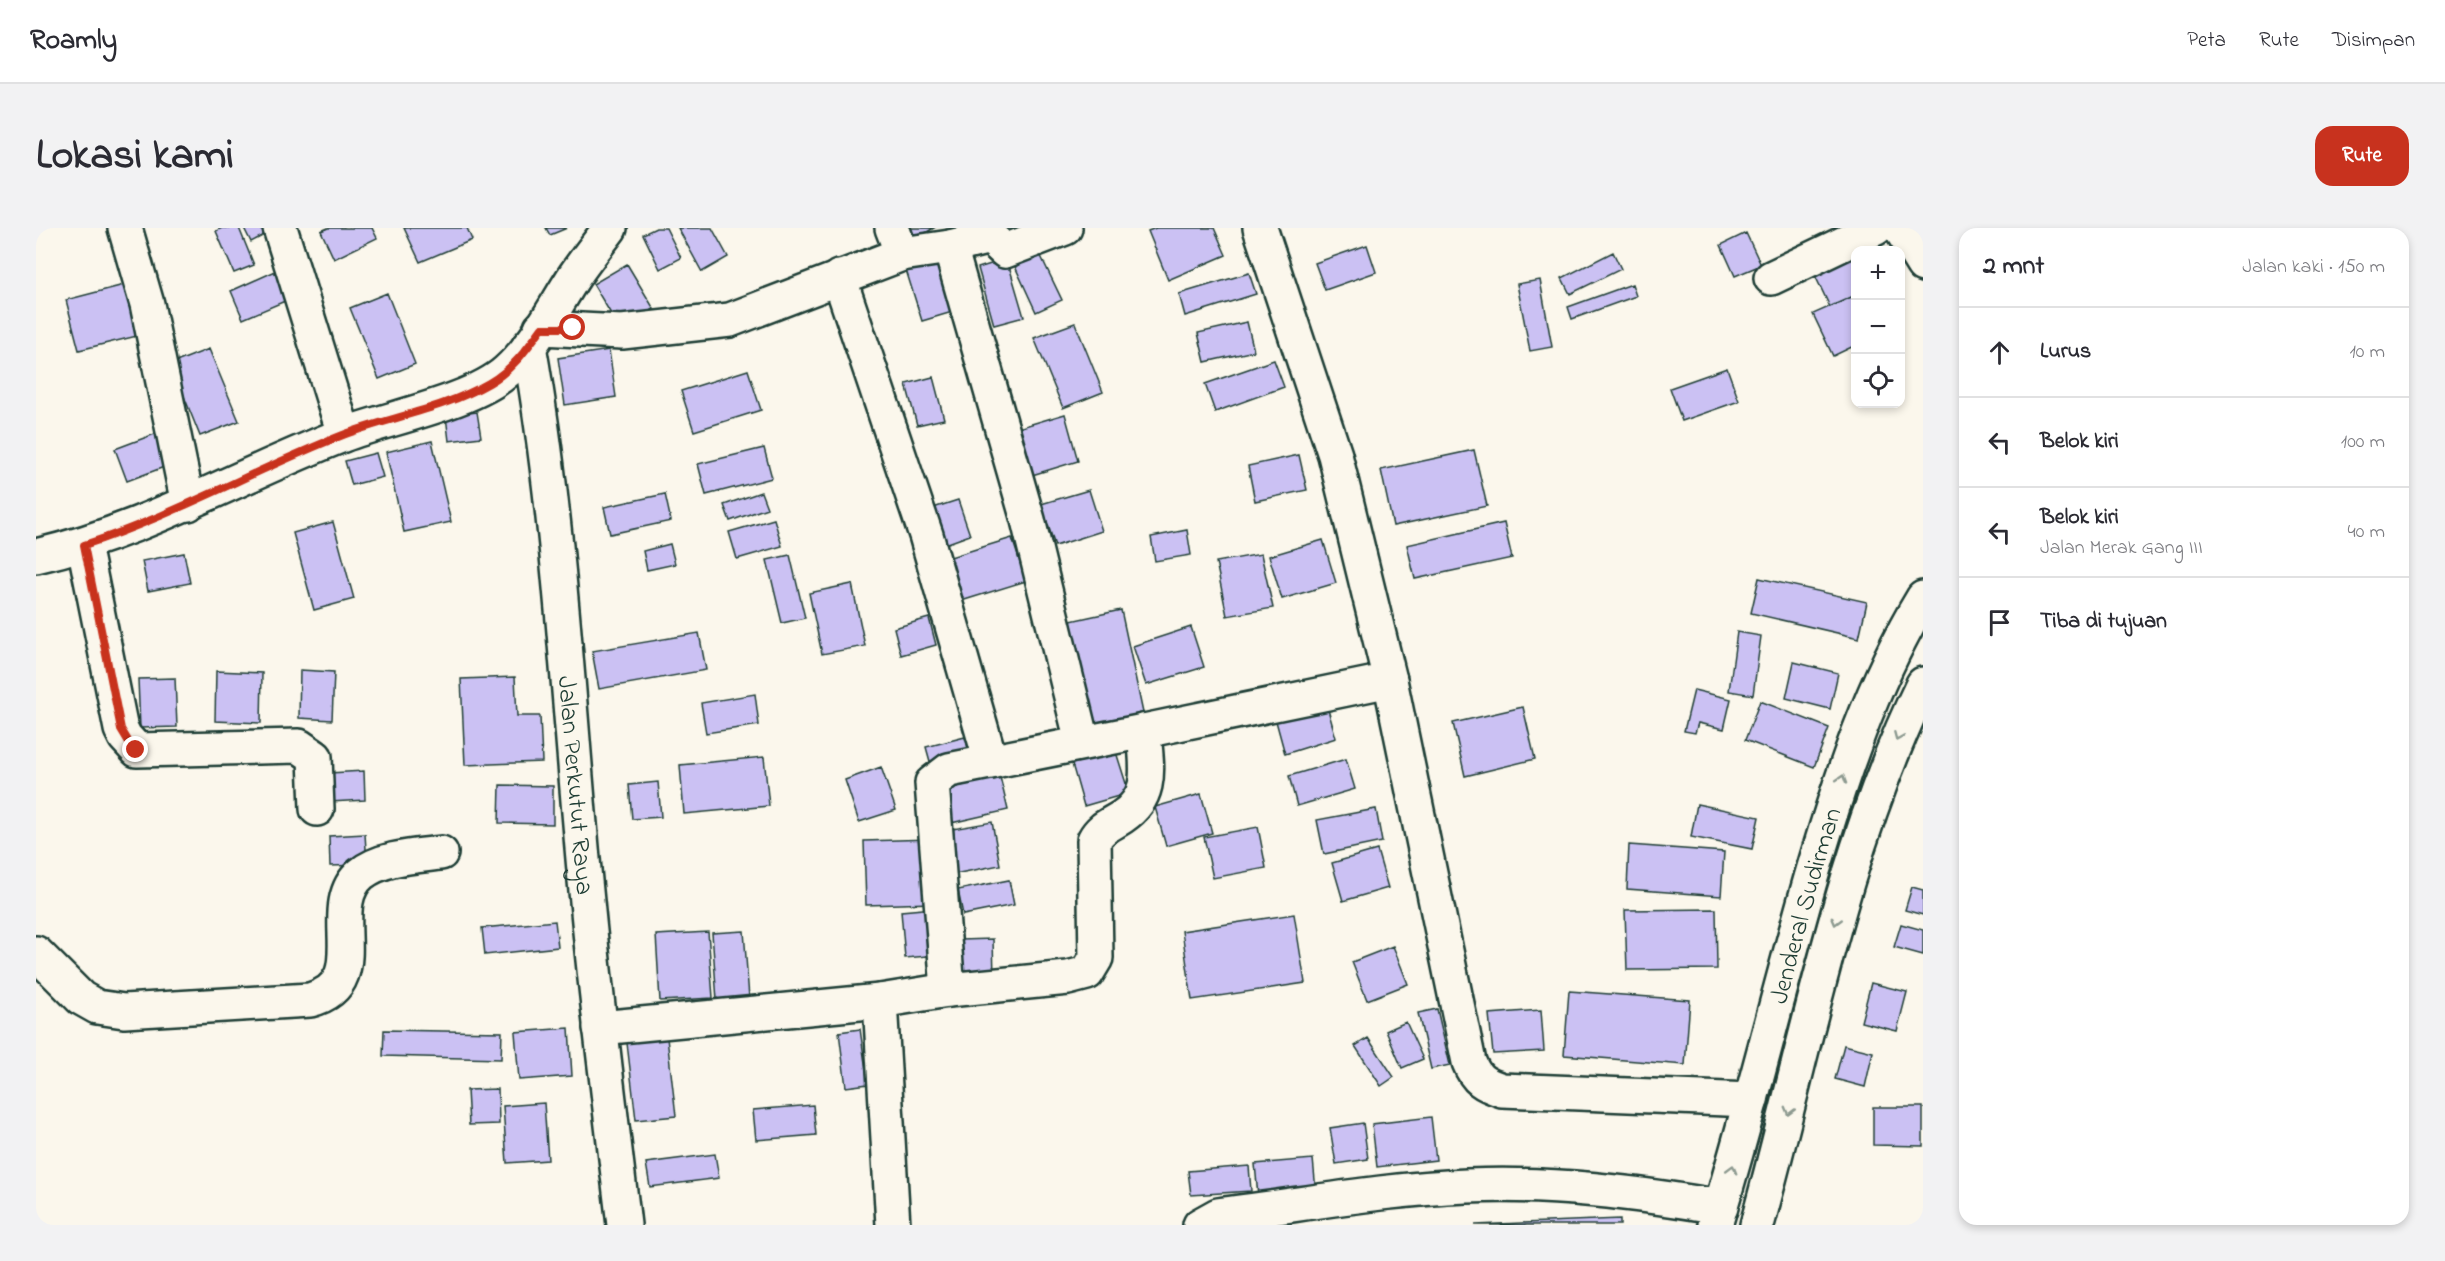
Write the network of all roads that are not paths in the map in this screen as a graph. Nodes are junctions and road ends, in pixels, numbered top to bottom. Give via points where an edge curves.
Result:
1 (125, 228) edge
2 (280, 228) edge
3 (610, 228) edge
4 (1065, 228) edge
5 (1260, 228) edge
6 (1876, 228) edge
7 (1900, 228) edge
8 (897, 241) edge
9 (950, 247) junction
10 (1923, 265) edge
11 (840, 277) junction
12 (1771, 278) dead end
13 (535, 337) junction
14 (345, 435) junction
15 (188, 504) junction
16 (84, 545) junction
17 (36, 556) edge
18 (1923, 598) edge
19 (1390, 680) junction
20 (1923, 684) edge
21 (1144, 731) junction
22 (1082, 742) junction
23 (991, 762) junction
24 (317, 809) dead end
25 (441, 853) dead end
26 (36, 953) edge
27 (948, 990) junction
28 (880, 1001) junction
29 (600, 1028) junction
30 (1751, 1100) junction
31 (1718, 1216) edge
32 (624, 1225) edge
33 (893, 1225) edge
34 (1200, 1225) edge
35 (1757, 1225) edge

1 - 15 main road via 147,304
2 - 14 main road
3 - 13 main road
4 - 9 main road via 1005,251 990,237
5 - 19 main road via 1335,455
6 - 12 main road
7 - 10 main road
8 - 9 main road
8 - 11 main road
9 - 22 main road via 1028,520
11 - 13 main road via 730,320
11 - 23 main road via 926,535
13 - 14 main road via 507,372 488,384
13 - 29 main road, Jalan Perkutut Raya
14 - 15 main road
15 - 16 main road
16 - 17 main road
16 - 24 main road via 121,729 130,744 136,750 299,746 315,757
30 -> 18 main road, Jenderal Sudirman via 1845,770 1885,670
19 - 21 main road
19 - 30 main road via 1474,1075 1502,1090
20 -> 35 main road, Jenderal Sudirman via 1886,765 1854,860
21 - 22 main road
21 - 27 main road via 1144,792 1139,803 1099,829 1094,840 1096,958 1092,968 1088,973 1068,978
22 - 23 main road
23 - 27 main road via 949,770 930,787
25 - 26 main road via 385,863 362,874 347,893 344,970 334,987 310,1000 124,1011 97,1007 81,998
27 - 28 main road
28 - 29 main road
28 - 33 main road
29 - 32 main road, Jalan Perkutut Raya
31 -> 30 main road, Jenderal Sudirman
31 - 34 main road via 1631,1192 1511,1185 1466,1186 1218,1215

